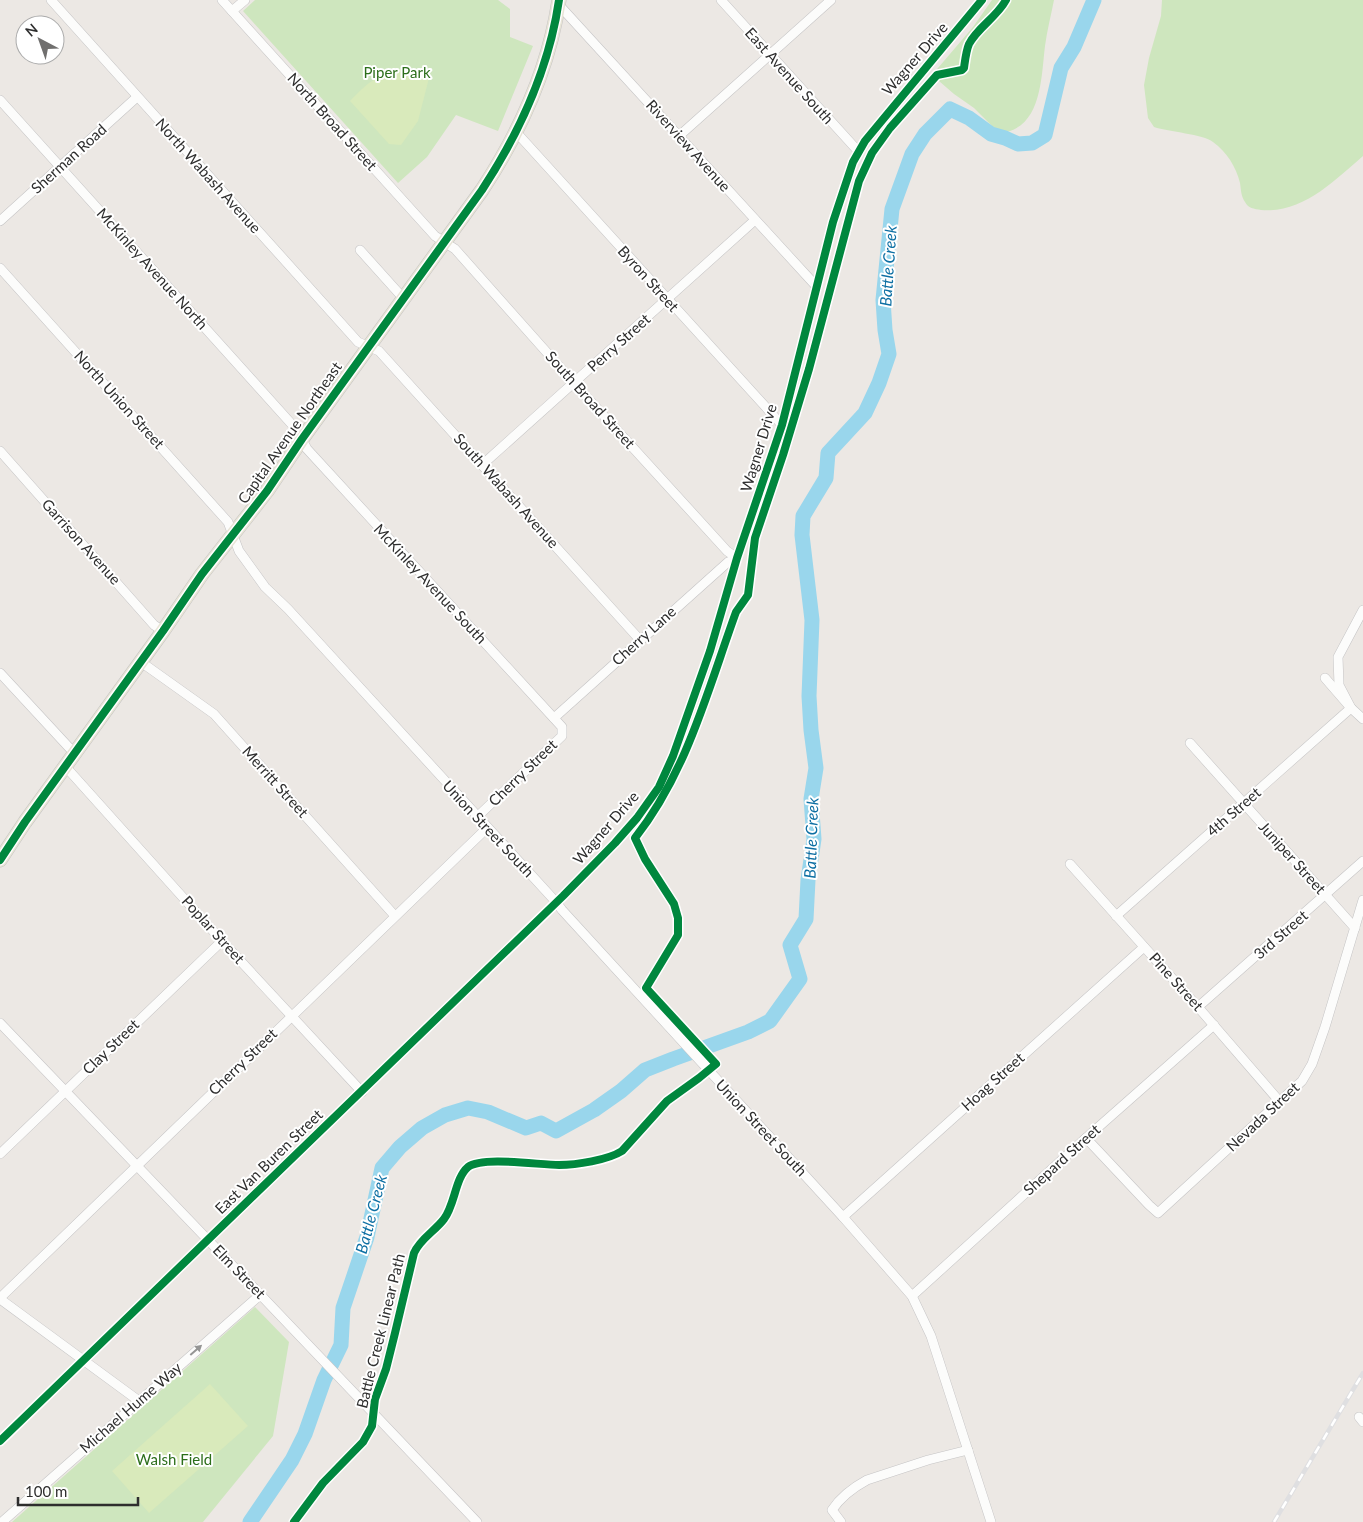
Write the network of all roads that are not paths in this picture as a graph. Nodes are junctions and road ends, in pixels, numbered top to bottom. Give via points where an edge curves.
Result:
1 (51, 0) edge
2 (222, 0) edge
3 (245, 0) edge
4 (722, 0) edge
5 (831, 0) edge
6 (982, 0) edge
7 (559, 2) edge
8 (232, 11) junction
9 (769, 54) junction
10 (137, 97) junction
11 (0, 100) edge
12 (516, 132) junction
13 (679, 136) junction
14 (858, 152) junction
15 (60, 167) junction
16 (755, 220) junction
17 (0, 221) edge
18 (444, 242) junction
19 (360, 250) dead end
20 (0, 268) edge
21 (817, 287) junction
22 (404, 299) junction
23 (666, 300) junction
24 (369, 346) junction
25 (574, 383) junction
26 (782, 425) junction
27 (302, 439) junction
28 (0, 451) edge
29 (482, 464) junction
30 (234, 535) junction
31 (737, 558) junction
32 (1363, 610) edge
33 (164, 631) junction
34 (640, 640) junction
35 (141, 662) junction
36 (0, 673) edge
37 (1325, 678) dead end
38 (1351, 708) junction
39 (554, 718) junction
40 (1363, 719) edge
41 (562, 727) joint
42 (1190, 743) dead end
43 (75, 754) junction
44 (65, 766) junction
45 (1244, 804) junction
46 (477, 817) junction
47 (487, 828) junction
48 (0, 860) edge
49 (1363, 861) edge
50 (1070, 864) dead end
51 (1326, 896) junction
52 (1363, 900) edge
53 (556, 902) junction
54 (395, 916) junction
55 (1116, 916) junction
56 (1355, 928) junction
57 (222, 941) junction
58 (1144, 947) junction
59 (1198, 1008) junction
60 (292, 1016) junction
61 (0, 1023) edge
62 (1214, 1025) junction
63 (64, 1092) junction
64 (362, 1092) junction
65 (1280, 1102) junction
66 (1086, 1138) junction
67 (0, 1154) edge
68 (136, 1165) junction
69 (843, 1217) junction
70 (208, 1241) junction
71 (260, 1295) junction
72 (912, 1296) junction
73 (0, 1299) edge
74 (83, 1360) junction
75 (139, 1401) junction
76 (0, 1441) edge
77 (968, 1450) junction
78 (2, 1522) edge
79 (477, 1522) edge
80 (841, 1522) edge
81 (991, 1522) edge

1 - 10 street, North Wabash Avenue
2 - 8 street, North Broad Street
3 - 8 street
4 - 9 street, East Avenue South
5 - 9 street
6 - 14 street, Wagner Drive
7 - 12 main road, Capital Avenue Northeast via 542,70
7 - 13 street, Riverview Avenue
8 - 18 street, North Broad Street via 435,236
9 - 13 street
9 - 14 street, East Avenue South
10 - 15 street, Sherman Road
10 - 24 street, North Wabash Avenue via 358,342
11 - 15 street, McKinley Avenue North
12 - 18 main road, Capital Avenue Northeast via 482,190
12 - 23 street, Byron Street
13 - 16 street, Riverview Avenue
14 - 21 street, Wagner Drive via 845,182
15 - 17 street, Sherman Road
15 - 27 street, McKinley Avenue North
16 - 21 street, Riverview Avenue
16 - 23 street, Perry Street
18 - 22 main road, Capital Avenue Northeast
18 - 25 street, South Broad Street via 455,249
19 - 22 street
20 - 30 street, North Union Street via 228,522
21 - 26 street, Wagner Drive
22 - 24 main road, Capital Avenue Northeast
23 - 25 street, Perry Street
23 - 26 street, Byron Street
24 - 27 main road, Capital Avenue Northeast
24 - 29 street, South Wabash Avenue via 379,351
25 - 29 street, Perry Street
25 - 31 street, South Broad Street via 727,551
26 - 31 street, Wagner Drive
27 - 30 main road, Capital Avenue Northeast
27 - 39 street, McKinley Avenue South via 307,449
28 - 33 street, Garrison Avenue via 154,624
29 - 34 street, South Wabash Avenue
30 - 33 main road, Capital Avenue Northeast via 202,574
30 - 46 street, Union Street South via 239,551 265,587
31 - 34 street, Cherry Lane via 728,562
31 - 53 street, Wagner Drive via 707,660 659,787 615,843
32 - 38 street via 1338,657 1339,685
33 - 35 main road, Capital Avenue Northeast
34 - 39 street, Cherry Lane
35 - 43 main road, Capital Avenue Northeast
35 - 54 street, Merritt Street via 213,714
36 - 43 street
37 - 38 street
38 - 40 street
38 - 45 street, 4th Street
39 - 41 street, McKinley Avenue South
41 - 46 street, Cherry Street via 562,736
42 - 45 street, Juniper Street
43 - 44 main road, Capital Avenue Northeast
44 - 48 main road, Capital Avenue Northeast
44 - 57 street, Poplar Street
45 - 51 street, Juniper Street
45 - 55 street, 4th Street
46 - 47 street, Union Street South
47 - 53 street, Union Street South
47 - 54 street, Cherry Street
49 - 51 street, 3rd Street
50 - 55 street, Pine Street
51 - 56 street, Juniper Street
51 - 59 street, 3rd Street
52 - 56 street, Nevada Street
53 - 64 street, East Van Buren Street
53 - 69 street, Union Street South
54 - 60 street, Cherry Street
55 - 58 street, Pine Street
56 - 65 street, Nevada Street via 1312,1064 1302,1081
57 - 60 street, Poplar Street
57 - 63 street, Clay Street
58 - 59 street, Pine Street
58 - 69 street, Hoag Street
59 - 62 street, Pine Street
60 - 64 street, Poplar Street
60 - 68 street, Cherry Street
61 - 63 street, Elm Street
62 - 65 street, Pine Street
62 - 66 street, Shepard Street
63 - 67 street, Clay Street
63 - 68 street, Elm Street
64 - 70 street, East Van Buren Street
65 - 66 street, Nevada Street via 1158,1212
66 - 72 street, Shepard Street
68 - 70 street, Elm Street
68 - 73 street, Cherry Street
69 - 72 street, Union Street South
70 - 71 street, Elm Street
70 - 74 street, East Van Buren Street
75 -> 71 street, Michael Hume Way
71 - 79 street, Elm Street
72 - 77 street, Union Street South via 931,1336
73 - 74 street
74 - 75 street
74 - 76 street, East Van Buren Street
75 - 78 street, Michael Hume Way
77 - 80 street via 866,1480 832,1510
77 - 81 street, Union Street South

